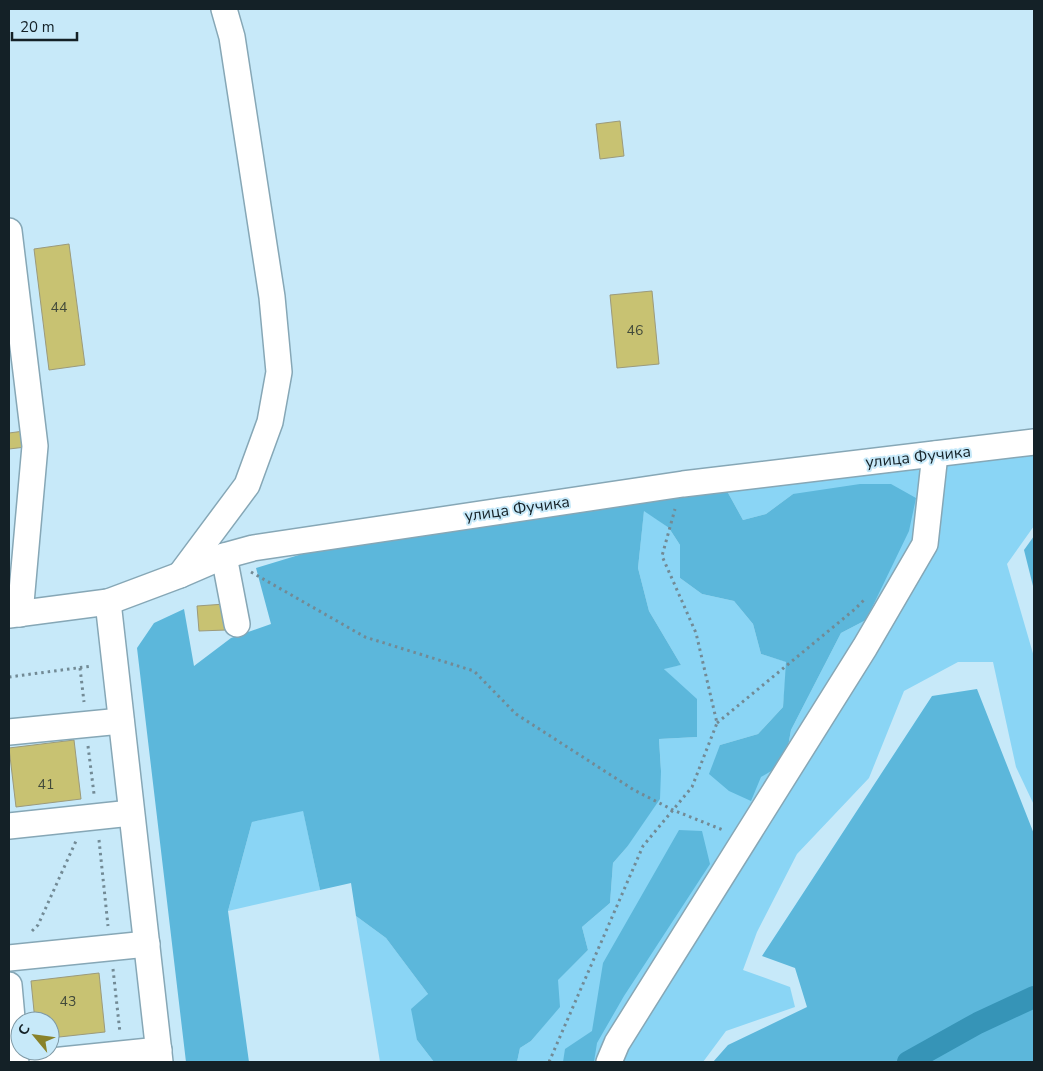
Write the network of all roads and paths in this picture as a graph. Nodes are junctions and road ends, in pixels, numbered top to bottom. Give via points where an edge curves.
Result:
1 (224, 9) edge
2 (9, 231) edge
3 (1034, 442) edge
4 (935, 454) junction
5 (682, 484) junction
6 (224, 556) junction
7 (180, 575) junction
8 (868, 595) dead end
9 (108, 602) junction
10 (14, 614) edge
11 (237, 624) dead end
12 (114, 664) junction
13 (80, 668) junction
14 (9, 677) edge
15 (120, 721) junction
16 (717, 723) junction
17 (86, 724) junction
18 (9, 732) edge
19 (673, 810) junction
20 (131, 813) junction
21 (92, 817) junction
22 (9, 826) edge
23 (745, 839) junction
24 (26, 937) dead end
25 (147, 944) junction
26 (110, 947) junction
27 (9, 958) edge
28 (9, 985) edge
29 (122, 1054) junction
30 (160, 1056) edge
31 (16, 1062) edge
32 (42, 1062) edge
33 (549, 1062) edge
34 (609, 1062) edge

1 - 7 street via 232,37 272,297 280,372 270,422 247,485
2 - 10 street via 34,446
3 - 4 street, улица Фучика
4 - 5 street, улица Фучика
4 - 23 street via 925,544
5 - 6 street, улица Фучика via 253,548
5 - 16 path via 662,556 696,633
6 - 7 street, улица Фучика
6 - 11 street
6 - 19 path via 365,637 474,671 516,714 634,790
7 - 9 street, улица Фучика
8 - 16 path
9 - 10 street, улица Фучика
9 - 12 street
12 - 13 path
12 - 15 street
13 - 14 path
13 - 17 path
15 - 17 street
15 - 20 street
16 - 19 path via 692,787
17 - 18 street
17 - 21 path
19 - 23 path
19 - 33 path via 644,846
20 - 21 street
20 - 25 street
21 - 22 street
21 - 24 path via 38,925
21 - 26 path
23 - 34 street via 617,1043
25 - 26 street
25 - 30 street
26 - 27 street
26 - 29 path
28 - 31 street
29 - 30 street
29 - 32 street

